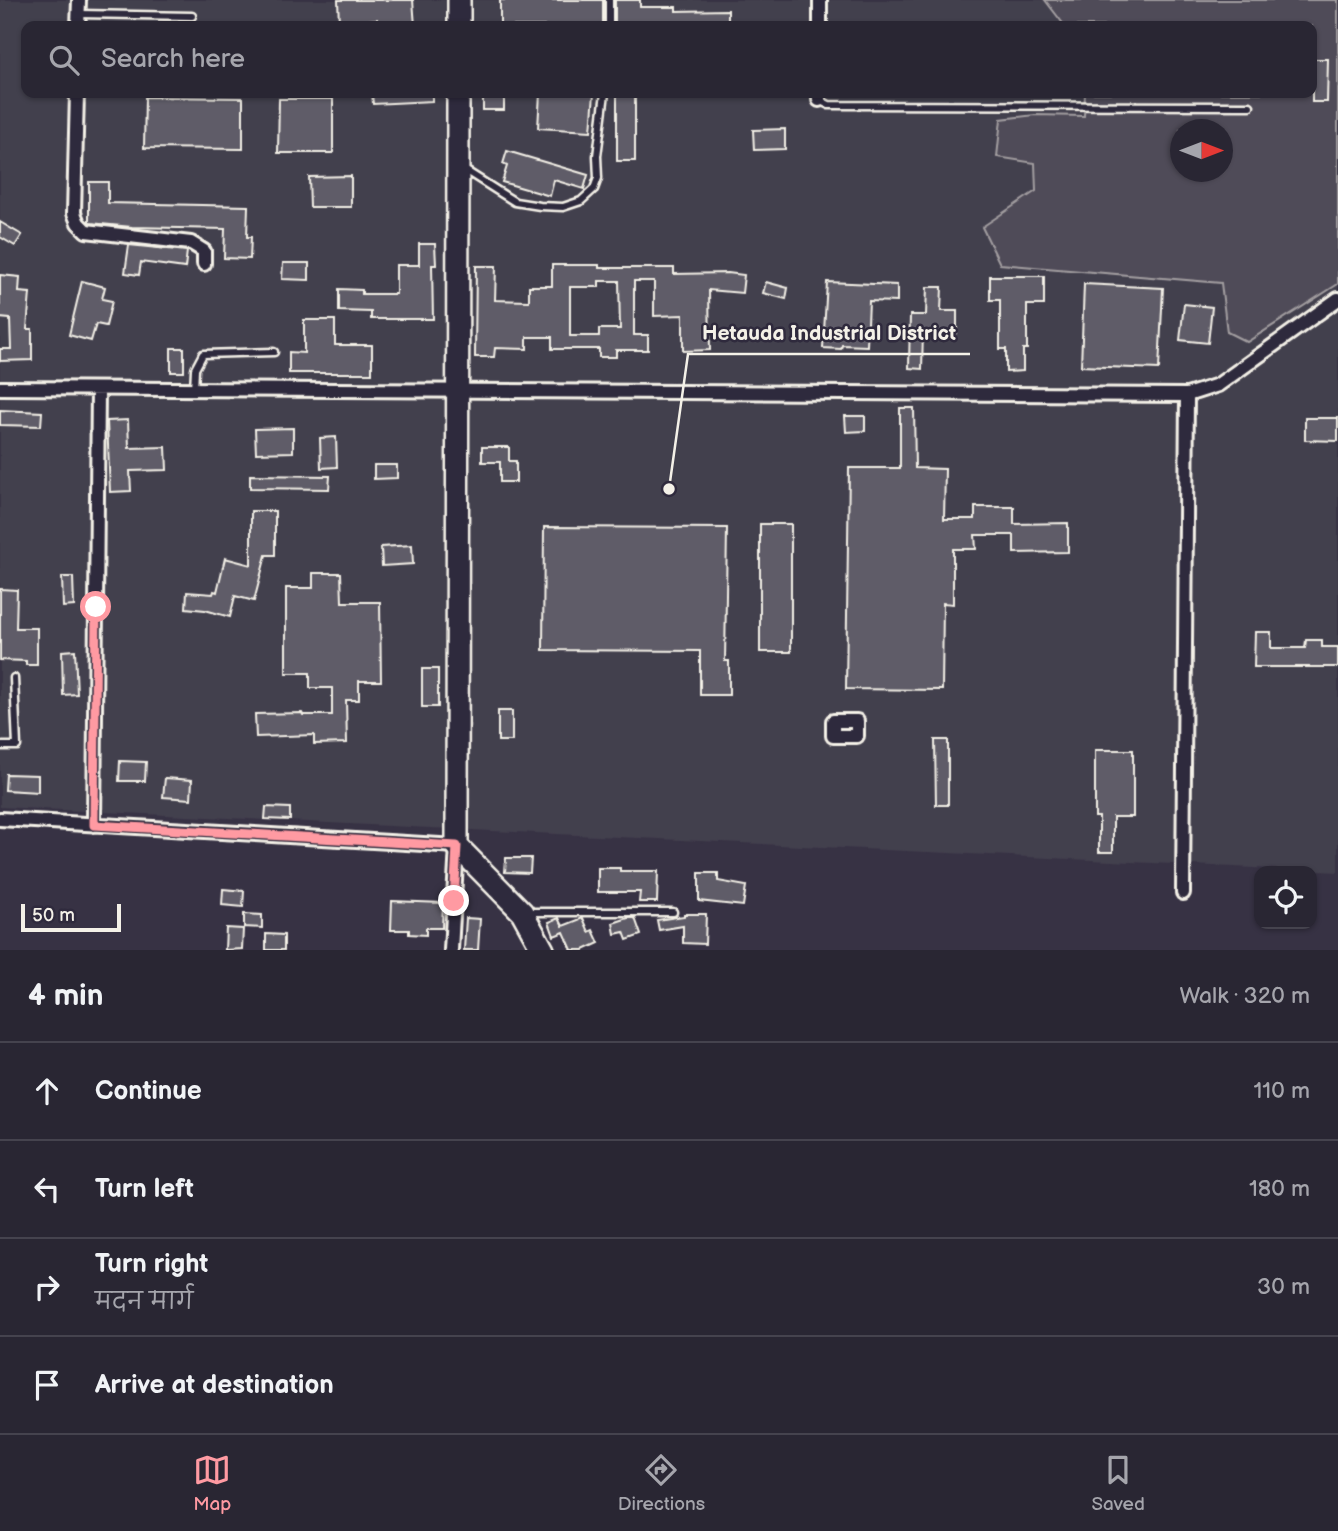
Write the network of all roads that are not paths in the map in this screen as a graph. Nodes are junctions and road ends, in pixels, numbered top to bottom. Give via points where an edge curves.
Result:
1 (79, 0) edge
2 (459, 0) edge
3 (609, 0) edge
4 (820, 0) edge
5 (192, 16) dead end
6 (78, 20) edge
7 (459, 21) edge
8 (609, 21) edge
9 (820, 21) edge
10 (77, 98) edge
11 (458, 98) edge
12 (604, 98) edge
13 (821, 98) edge
14 (1250, 106) dead end
15 (458, 166) junction
16 (204, 264) dead end
17 (1338, 299) edge
18 (274, 352) dead end
19 (0, 388) edge
20 (98, 389) junction
21 (194, 390) junction
22 (458, 391) junction
23 (1187, 395) junction
24 (14, 678) dead end
25 (0, 746) edge
26 (0, 819) edge
27 (94, 825) junction
28 (457, 846) junction
29 (1183, 893) dead end
30 (522, 912) junction
31 (673, 912) dead end
32 (451, 950) edge
33 (543, 950) edge

1 - 6 street
2 - 7 highway
3 - 8 lane
4 - 9 street
5 - 6 lane
10 - 16 street via 74,213 78,223 86,231 191,243 204,251
11 - 15 highway
12 - 15 lane via 598,178 581,201 563,207 515,202
13 - 14 lane via 829,105
15 - 22 highway
17 - 23 street via 1218,385
18 - 21 lane via 203,354 195,369
19 - 20 street
20 - 21 street
20 - 27 street
21 - 22 street
22 - 23 street
22 - 28 highway
23 - 29 street
24 - 25 lane via 17,746
26 - 27 street
27 - 28 street
28 - 30 highway
28 - 32 street
30 - 31 lane
30 - 33 highway

